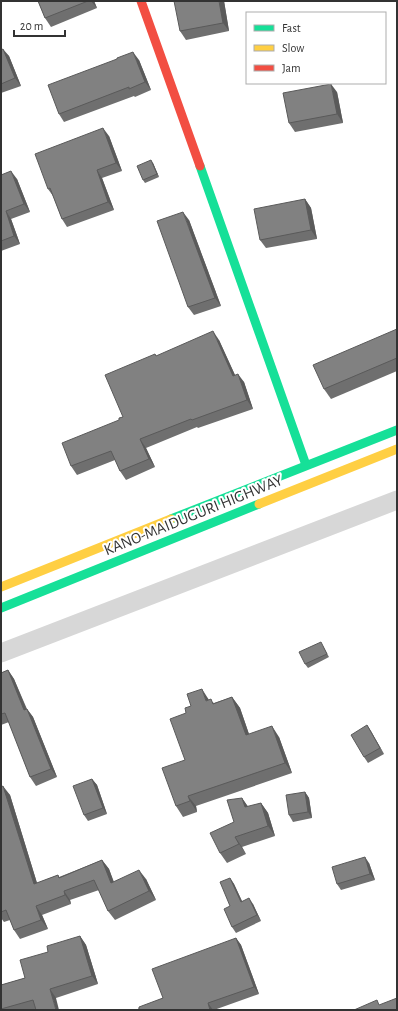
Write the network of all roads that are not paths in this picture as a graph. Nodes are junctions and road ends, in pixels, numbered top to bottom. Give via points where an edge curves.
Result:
1 (141, 1) edge
2 (397, 430) edge
3 (397, 449) edge
4 (306, 465) junction
5 (397, 500) edge
6 (1, 587) edge
7 (1, 608) edge
8 (1, 653) edge

1 - 4 main road
2 - 4 main road, KANO-MAIDUGURI HIGHWAY
3 - 7 main road, KANO-MAIDUGURI HIGHWAY
4 - 6 main road, KANO-MAIDUGURI HIGHWAY
5 - 8 street

